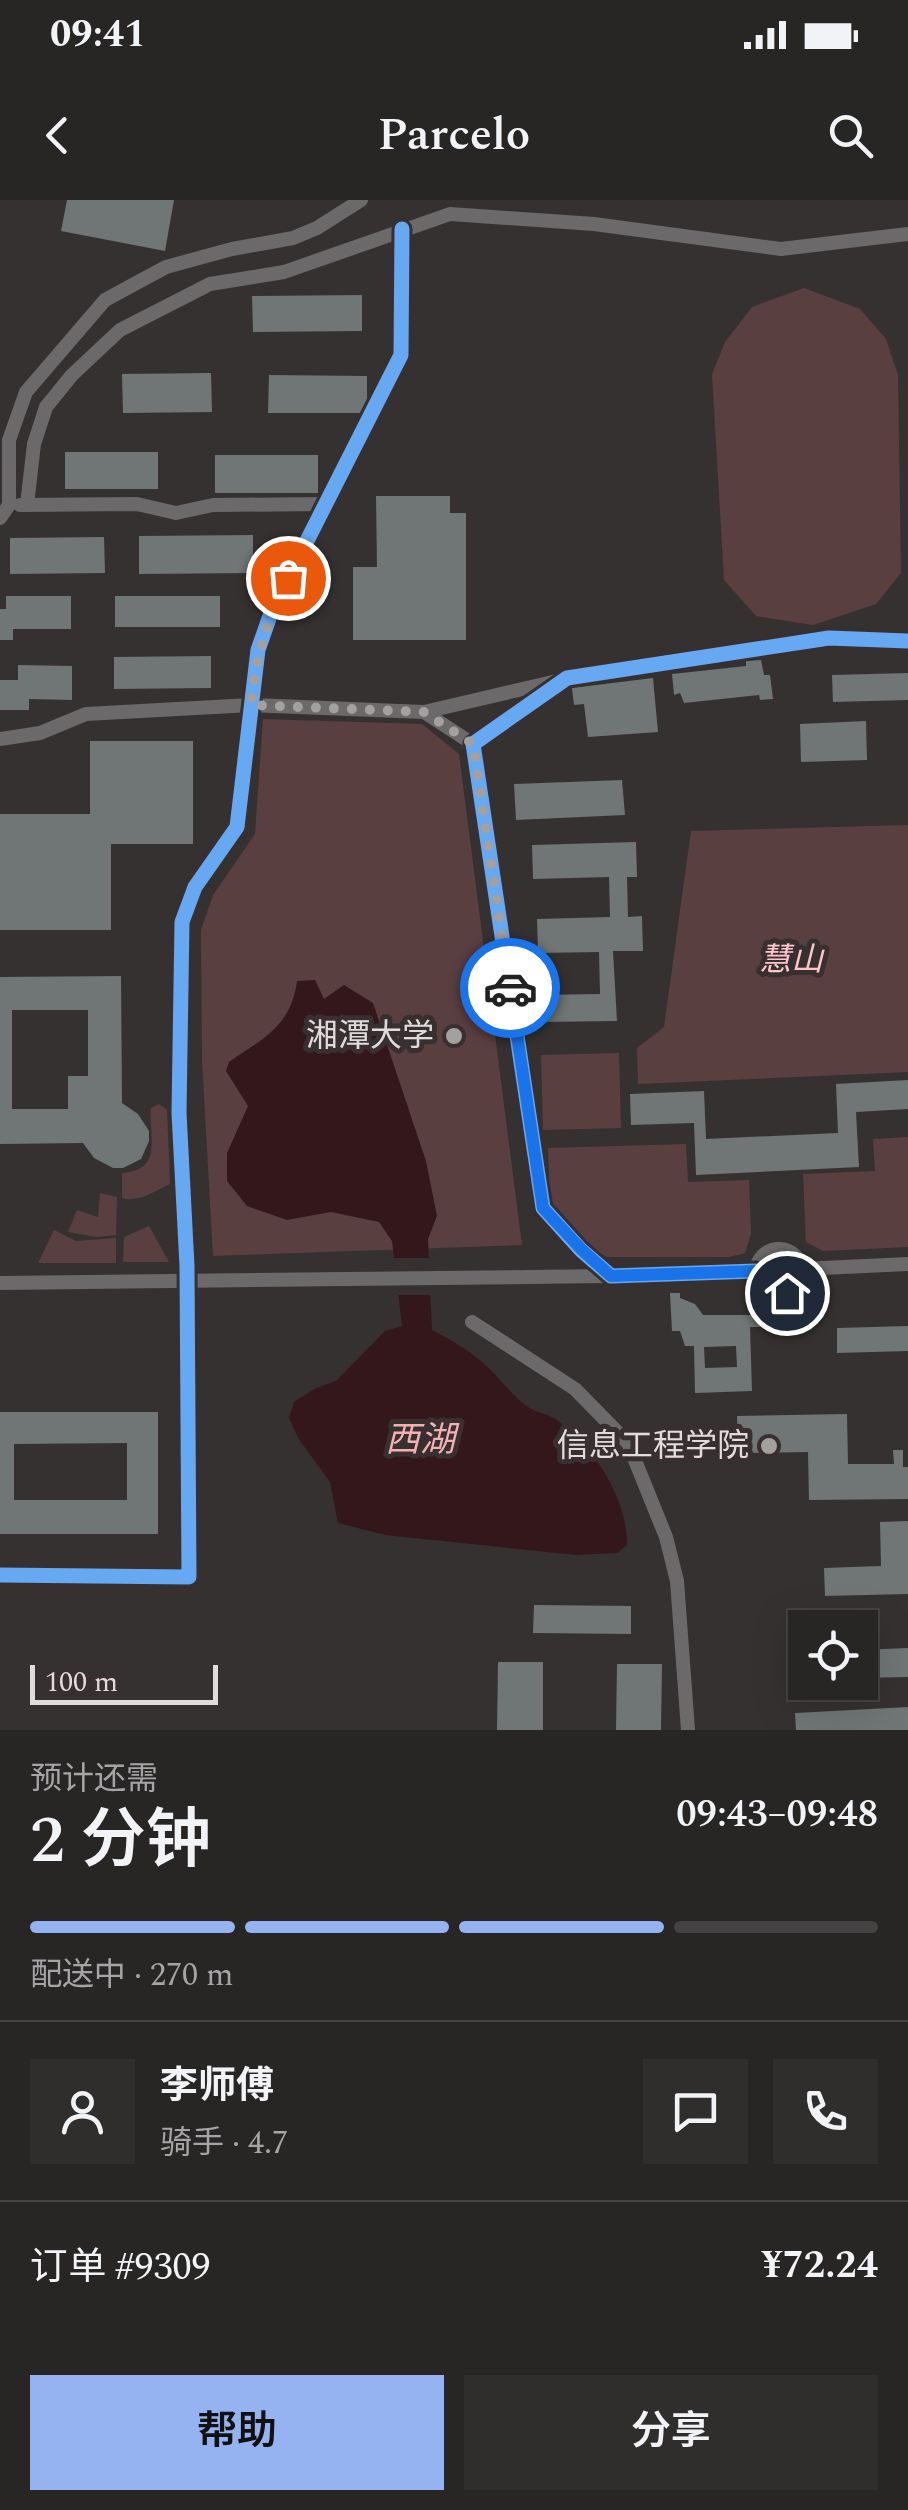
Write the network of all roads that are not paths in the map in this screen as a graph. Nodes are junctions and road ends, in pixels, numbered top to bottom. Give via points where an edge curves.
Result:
1 (361, 200) edge
2 (402, 230) junction
3 (908, 234) edge
4 (327, 504) junction
5 (27, 505) junction
6 (4, 512) edge
7 (908, 641) edge
8 (568, 678) junction
9 (251, 705) junction
10 (424, 712) junction
11 (0, 739) edge
12 (473, 744) junction
13 (908, 1264) edge
14 (801, 1269) junction
15 (756, 1271) junction
16 (611, 1276) junction
17 (187, 1279) junction
18 (1, 1283) edge
19 (472, 1322) dead end
20 (0, 1575) edge
21 (688, 1730) edge

1 - 6 street via 293,238 166,267 104,300 26,392 9,440
2 - 3 street via 450,214 781,249
2 - 4 street via 401,355
2 - 5 street via 284,272 210,284 120,330 46,407
4 - 5 street via 176,513 138,504
4 - 9 street via 272,610 258,650
5 - 6 street
7 - 8 street via 829,638
8 - 10 street
8 - 12 street
9 - 10 street
9 - 11 street via 86,714
9 - 17 street via 237,827 196,887 182,922 179,1114
10 - 12 street
12 - 16 street via 543,1208
13 - 14 street
14 - 15 street via 795,1256 778,1249 764,1254
14 - 15 street via 798,1284 779,1294 765,1290
15 - 16 street
16 - 17 street
17 - 18 street
17 - 20 street via 189,1577
19 - 21 street via 574,1388 628,1443 677,1581

